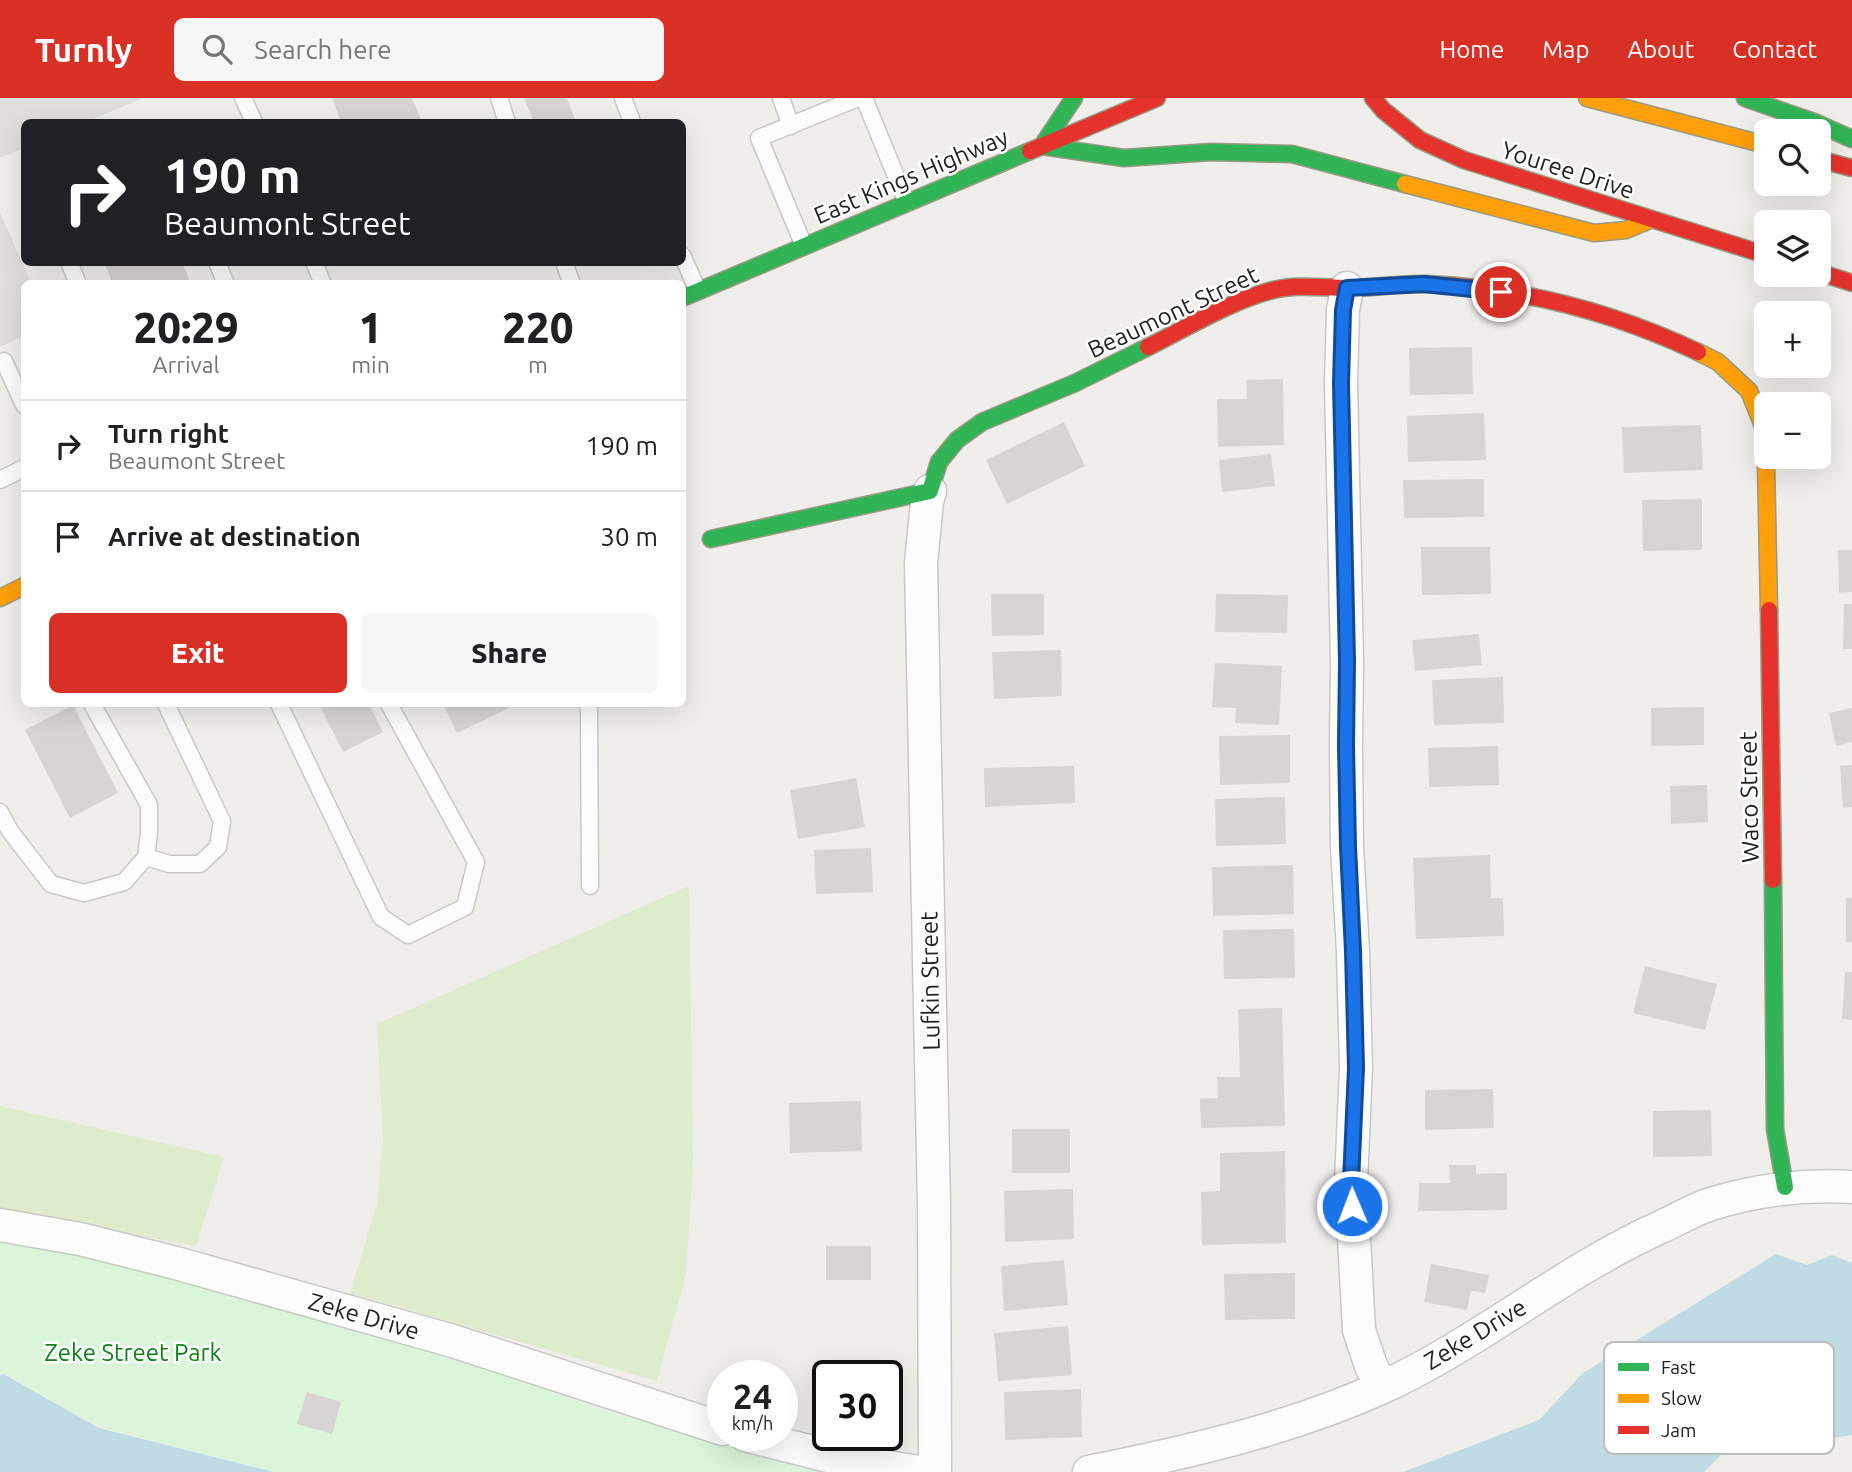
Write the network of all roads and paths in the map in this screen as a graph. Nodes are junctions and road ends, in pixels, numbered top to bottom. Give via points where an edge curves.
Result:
1 (243, 98) edge
2 (499, 98) edge
3 (623, 98) edge
4 (781, 98) edge
5 (858, 98) edge
6 (864, 98) edge
7 (1074, 98) edge
8 (1157, 98) edge
9 (1373, 98) edge
10 (1587, 98) edge
11 (1745, 98) edge
12 (253, 119) edge
13 (506, 119) edge
14 (631, 119) edge
15 (791, 126) junction
16 (1852, 139) edge
17 (1754, 142) edge
18 (1042, 146) junction
19 (1831, 162) edge
20 (1852, 168) edge
21 (907, 202) junction
22 (1650, 220) junction
23 (804, 246) junction
24 (1754, 251) edge
25 (686, 264) edge
26 (1831, 276) edge
27 (1852, 283) edge
28 (1347, 288) junction
29 (698, 291) junction
30 (686, 296) edge
31 (2, 362) edge
32 (21, 399) edge
33 (1754, 402) edge
34 (1766, 469) edge
35 (21, 470) edge
36 (0, 480) edge
37 (930, 491) junction
38 (711, 539) dead end
39 (20, 592) edge
40 (0, 598) edge
41 (94, 707) edge
42 (167, 707) edge
43 (280, 707) edge
44 (391, 707) edge
45 (588, 707) edge
46 (0, 813) edge
47 (146, 857) junction
48 (590, 887) dead end
49 (1785, 1187) junction
50 (1852, 1187) edge
51 (0, 1225) edge
52 (1381, 1387) junction
53 (707, 1424) edge
54 (798, 1448) edge
55 (919, 1472) edge
56 (935, 1472) edge
57 (1089, 1472) edge

1 - 12 lane
2 - 13 lane
3 - 14 lane
4 - 15 lane
5 - 15 lane
6 - 21 lane
7 - 18 main road
8 - 18 main road, East Kings Highway
9 - 22 main road, Youree Drive via 1420,140 1464,160
10 - 17 main road
11 - 16 main road
15 - 23 lane via 760,138
18 - 21 main road, East Kings Highway
18 - 22 main road via 1124,158 1211,152 1292,154 1594,233 1626,230
19 - 20 main road
21 - 23 main road, East Kings Highway
22 - 24 main road, Youree Drive
23 - 29 main road, East Kings Highway
25 - 29 lane
26 - 27 main road
28 - 33 main road, Beaumont Street via 1424,284 1547,299 1671,339 1718,362
28 - 37 main road, Beaumont Street via 1277,289 1250,297 1075,383 982,422 957,440 939,462
28 - 52 street via 1341,383 1356,1068 1352,1194 1359,1330
29 - 30 main road, East Kings Highway
31 - 32 lane
34 - 49 main road, Waco Street via 1775,1129
35 - 36 lane
37 - 38 main road
37 - 56 street, Lufkin Street via 921,563
39 - 40 main road
41 - 47 lane via 149,805
42 - 47 lane via 222,821 218,846 200,864 169,864
43 - 44 lane via 382,916 408,935 465,907 476,862
45 - 48 lane
46 - 47 lane via 51,884 84,893 97,890 124,882
49 - 50 street, Zeke Drive
49 - 52 street, Zeke Drive via 1710,1205 1636,1238 1436,1360
51 - 53 street, Zeke Drive via 80,1239 202,1270 453,1341
52 - 57 street, Zeke Drive via 1294,1421 1211,1446
54 - 55 street

